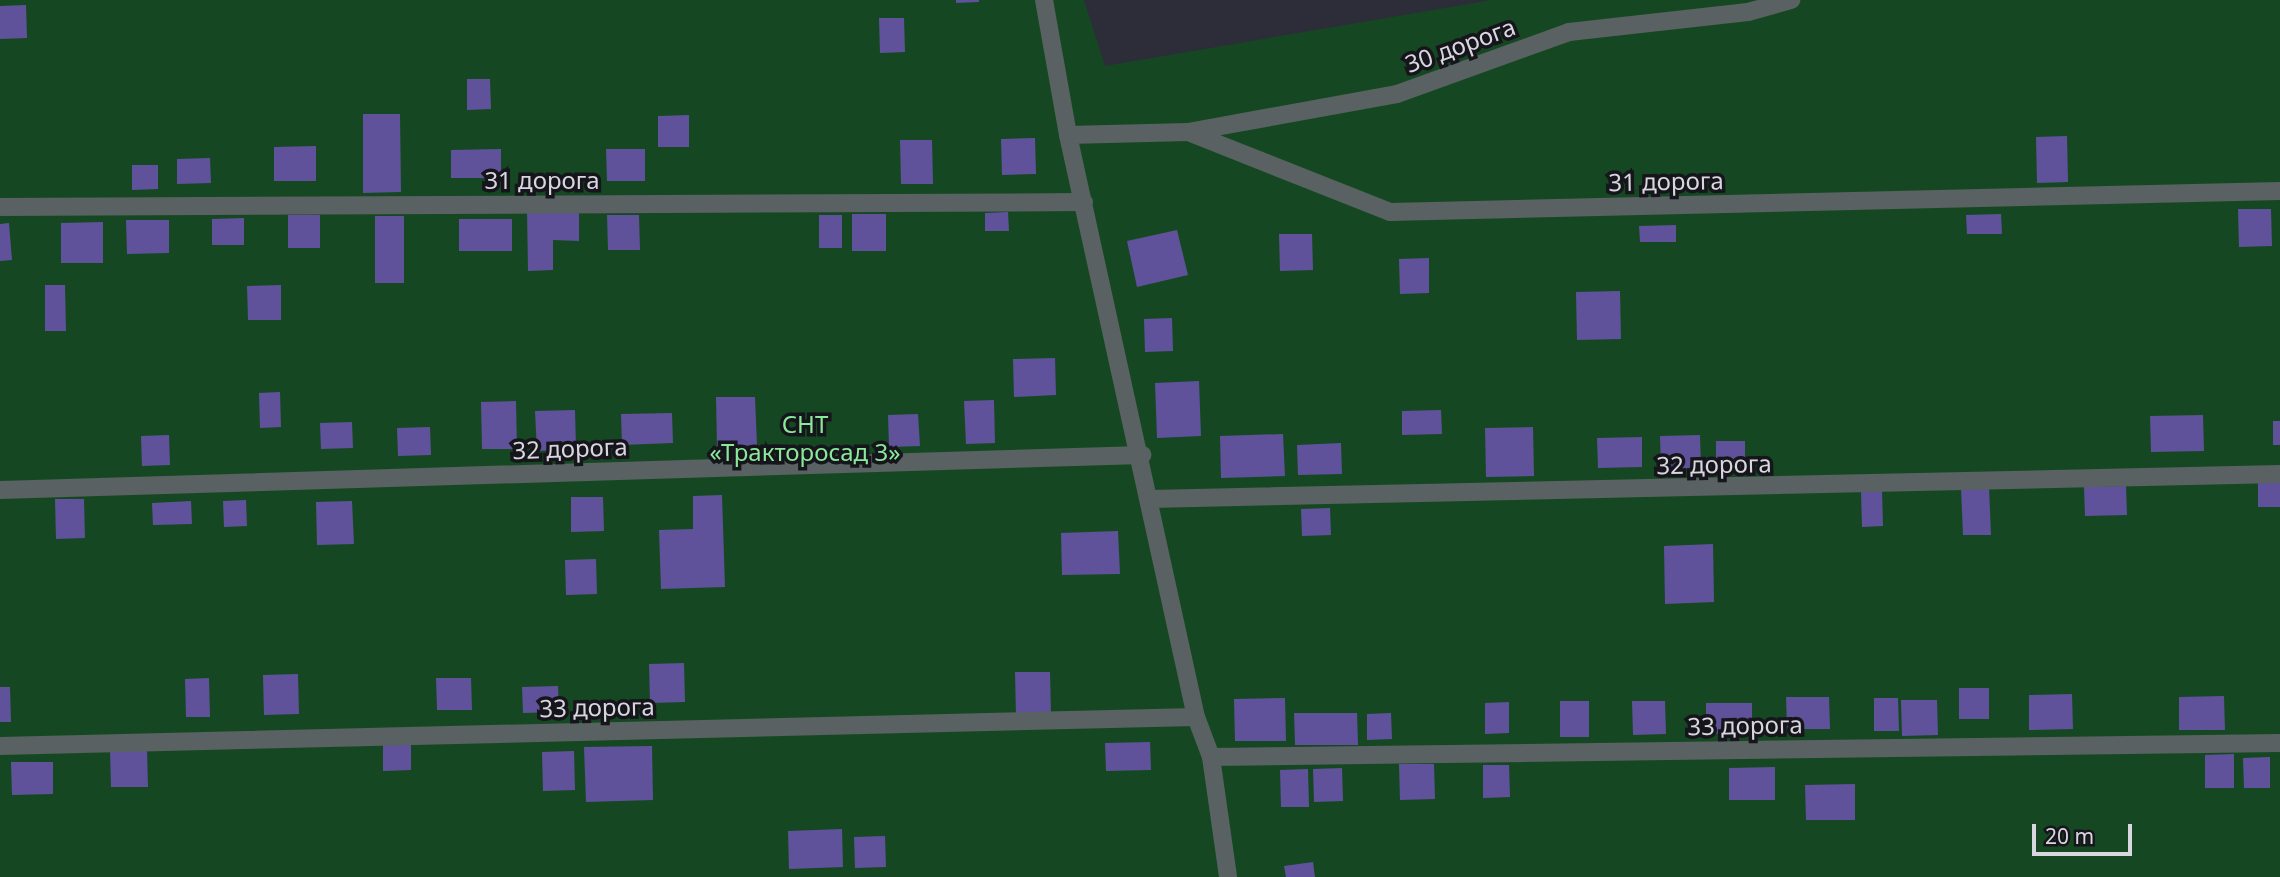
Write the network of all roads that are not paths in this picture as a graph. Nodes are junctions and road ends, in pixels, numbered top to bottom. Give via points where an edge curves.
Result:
1 (1044, 0) edge
2 (1791, 0) edge
3 (1188, 132) junction
4 (1068, 135) junction
5 (2280, 191) edge
6 (1084, 202) junction
7 (0, 207) edge
8 (1142, 455) junction
9 (2280, 474) edge
10 (0, 489) edge
11 (1150, 499) junction
12 (1196, 717) junction
13 (2280, 743) edge
14 (0, 746) edge
15 (1211, 757) junction
16 (1228, 877) edge

1 - 4 street
2 - 3 street, 30 дорога via 1748,12 1569,32 1397,94
3 - 4 street, 31 дорога
3 - 5 street, 31 дорога via 1390,212
4 - 6 street
6 - 7 street, 31 дорога
6 - 8 street
8 - 10 street, 32 дорога
8 - 11 street
9 - 11 street, 32 дорога
11 - 12 street
12 - 14 street, 33 дорога
12 - 15 street
13 - 15 street, 33 дорога
15 - 16 street

